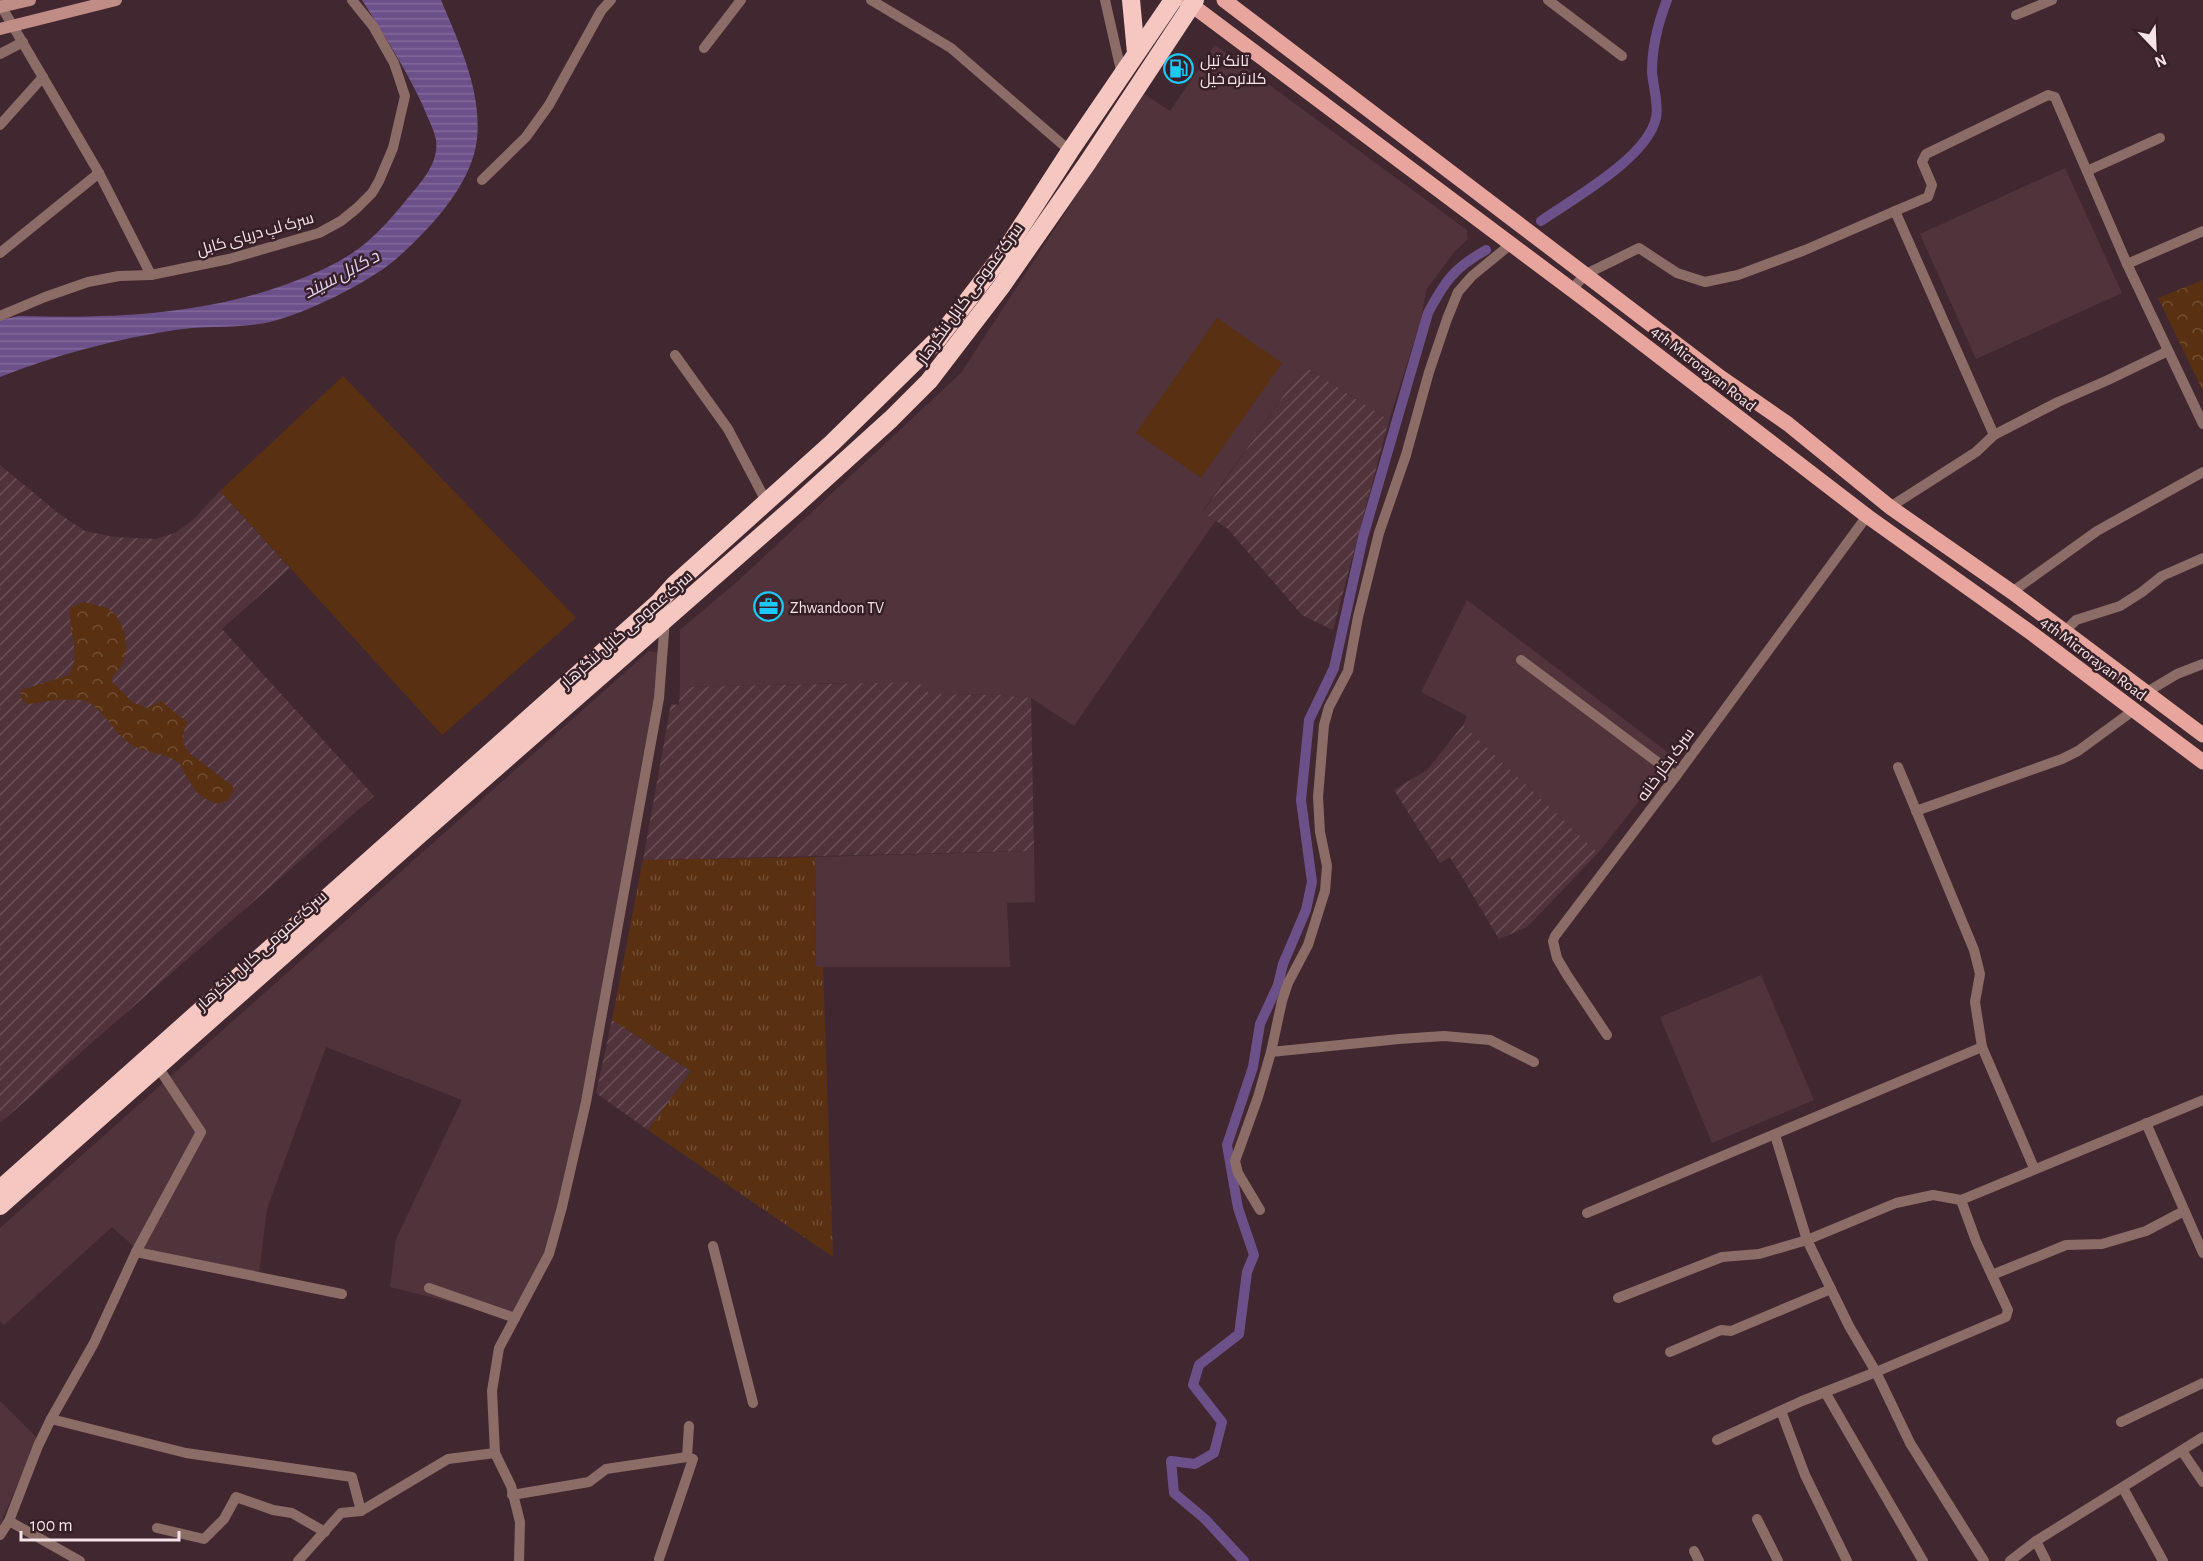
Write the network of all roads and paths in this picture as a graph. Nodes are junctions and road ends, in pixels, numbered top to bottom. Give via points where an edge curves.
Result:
1 (30, 0) edge
2 (116, 0) edge
3 (352, 0) edge
4 (611, 0) edge
5 (741, 0) edge
6 (871, 0) edge
7 (1105, 0) edge
8 (1131, 0) edge
9 (1173, 0) edge
10 (1224, 0) edge
11 (1548, 0) edge
12 (2052, 0) edge
13 (1191, 1) edge
14 (1, 6) edge
15 (2016, 15) dead end
16 (14, 26) junction
17 (0, 29) edge
18 (23, 42) junction
19 (704, 48) dead end
20 (0, 54) edge
21 (1136, 54) junction
22 (1622, 56) dead end
23 (1122, 75) junction
24 (43, 77) junction
25 (0, 125) edge
26 (2160, 138) dead end
27 (1070, 151) junction
28 (2087, 171) junction
29 (99, 173) junction
30 (482, 180) dead end
31 (1895, 211) junction
32 (2203, 231) edge
33 (1511, 244) junction
34 (0, 253) edge
35 (2127, 264) junction
36 (1586, 274) junction
37 (151, 275) junction
38 (1572, 289) junction
39 (0, 316) edge
40 (2168, 351) junction
41 (675, 355) dead end
42 (2203, 424) edge
43 (1994, 435) junction
44 (2203, 472) edge
45 (767, 503) junction
46 (1890, 507) junction
47 (1867, 516) junction
48 (2203, 558) edge
49 (2012, 592) junction
50 (659, 602) junction
51 (665, 620) junction
52 (2064, 632) junction
53 (1521, 660) dead end
54 (2203, 663) edge
55 (2141, 688) junction
56 (2129, 706) junction
57 (2203, 735) edge
58 (2203, 762) edge
59 (1898, 767) dead end
60 (1676, 776) junction
61 (1916, 811) junction
62 (1607, 1035) dead end
63 (1982, 1047) junction
64 (1271, 1052) junction
65 (1534, 1062) dead end
66 (158, 1067) junction
67 (2203, 1100) edge
68 (2146, 1123) junction
69 (1774, 1135) junction
70 (2034, 1168) junction
71 (0, 1189) edge
72 (1960, 1200) junction
73 (0, 1206) edge
74 (1260, 1210) dead end
75 (2184, 1211) junction
76 (1587, 1213) dead end
77 (1806, 1240) junction
78 (713, 1246) dead end
79 (136, 1252) junction
80 (2203, 1253) edge
81 (1992, 1275) junction
82 (429, 1288) dead end
83 (1831, 1289) junction
84 (342, 1294) dead end
85 (1618, 1298) dead end
86 (515, 1318) junction
87 (1670, 1352) dead end
88 (1876, 1372) junction
89 (2203, 1383) edge
90 (1825, 1392) junction
91 (753, 1403) dead end
92 (1781, 1411) junction
93 (51, 1419) junction
94 (2121, 1422) dead end
95 (689, 1426) dead end
96 (2203, 1437) edge
97 (1717, 1440) dead end
98 (2182, 1451) junction
99 (495, 1453) junction
100 (687, 1457) junction
101 (2203, 1482) edge
102 (2123, 1488) junction
103 (512, 1495) junction
104 (361, 1511) junction
105 (1757, 1519) dead end
106 (9, 1521) junction
107 (158, 1528) dead end
108 (325, 1532) junction
109 (0, 1535) edge
110 (2036, 1541) junction
111 (659, 1559) dead end
112 (80, 1561) edge
113 (298, 1561) edge
114 (519, 1561) edge
115 (1778, 1561) edge
116 (1847, 1561) edge
117 (1923, 1561) edge
118 (1984, 1561) edge
119 (2010, 1561) edge
120 (2046, 1561) edge
121 (2163, 1561) edge

1 - 14 main road
2 - 16 main road
3 - 37 street, سرک لبِ دریای کابل via 373,26 394,63 405,96 393,148 372,193 341,221 319,233 229,259
4 - 30 street via 549,105 526,137
5 - 19 street
6 - 27 street via 951,48
7 - 23 street
8 - 21 highway
9 - 21 highway, سرک عمومی کابل ننگرهار
10 - 36 main road, 4th Microrayan Road
11 - 22 street
12 - 15 street
13 - 33 main road, 4th Microrayan Road
13 - 51 highway, سرک عمومی کابل ننگرهار via 1088,162 929,381
14 - 16 street
16 - 17 main road
16 - 18 street
18 - 20 street
18 - 24 street
21 - 23 highway, سرک عمومی کابل ننگرهار
23 - 27 highway, سرک عمومی کابل ننگرهار
24 - 25 street
24 - 29 street
26 - 28 street
27 - 45 highway, سرک عمومی کابل ننگرهار via 1004,253 938,339
28 - 31 street via 2055,97 2048,95 1926,154 1922,162 1932,185 1928,197
28 - 35 street
29 - 34 street
29 - 37 street
31 - 36 street via 1738,275 1705,282 1677,273 1639,248
31 - 43 street
32 - 35 street
33 - 38 main road, 4th Microrayan Road
33 - 64 street via 1458,292 1379,533 1348,670 1329,706 1324,725 1318,797 1327,866 1325,891 1308,945 1288,983
35 - 40 street
36 - 38 street
36 - 46 main road, 4th Microrayan Road via 1788,424
37 - 39 street, سرک لبِ دریای کابل via 88,282
38 - 47 main road, 4th Microrayan Road
40 - 42 street
40 - 43 street
41 - 45 street via 728,429
43 - 46 street via 1976,452
44 - 49 street via 2097,531
45 - 50 highway, سرک عمومی کابل ننگرهار
46 - 49 main road, 4th Microrayan Road
47 - 56 main road, 4th Microrayan Road
47 - 60 street, سرک بخار خانه
48 - 52 street via 2162,576 2120,606 2076,620
49 - 52 main road, 4th Microrayan Road
50 - 51 street
50 - 71 highway, سرک عمومی کابل ننگرهار
51 - 66 highway, سرک عمومی کابل ننگرهار
51 - 86 street via 659,698 586,1102 557,1230 549,1254
52 - 55 main road, 4th Microrayan Road
53 - 60 street
54 - 55 street
55 - 56 main road
55 - 57 main road, 4th Microrayan Road
56 - 58 main road, 4th Microrayan Road
56 - 61 street via 2078,751 2062,759
59 - 61 street
60 - 62 street, سرک بخار خانه via 1552,941 1557,958
61 - 63 street via 1974,950 1980,974 1975,1002
63 - 69 street
63 - 70 street
64 - 65 street via 1444,1036 1490,1040
64 - 74 street via 1235,1161
66 - 73 highway, سرک عمومی کابل ننگرهار
66 - 79 street via 201,1132
67 - 68 street
68 - 70 street
68 - 75 street
69 - 76 street
69 - 77 street
70 - 72 street
72 - 77 street via 1934,1195 1896,1203
72 - 81 street
75 - 80 street
75 - 81 street via 2146,1231 2102,1244 2066,1245
77 - 83 street
77 - 85 street via 1759,1254 1722,1257
78 - 91 street
79 - 84 street
79 - 93 street via 94,1343
81 - 88 street via 2008,1310 2006,1317
82 - 86 street
83 - 87 street
83 - 88 street
86 - 99 street via 499,1347 492,1391
88 - 90 street
88 - 118 street via 1910,1443
89 - 94 street
90 - 92 street
90 - 117 street
92 - 97 street
92 - 116 street via 1805,1475
93 - 104 street via 186,1453 352,1477
93 - 106 street
95 - 100 street
96 - 98 street
98 - 101 street
98 - 102 street
99 - 103 street
99 - 104 street via 448,1459
100 - 103 street via 606,1468 589,1482
100 - 111 street via 693,1459
102 - 110 street
102 - 121 street
103 - 114 street via 520,1522
104 - 108 street via 341,1514
105 - 115 street
106 - 109 street
106 - 112 street
107 - 108 street via 204,1539 224,1519 236,1497 292,1513
108 - 113 street
110 - 119 street
110 - 120 street

